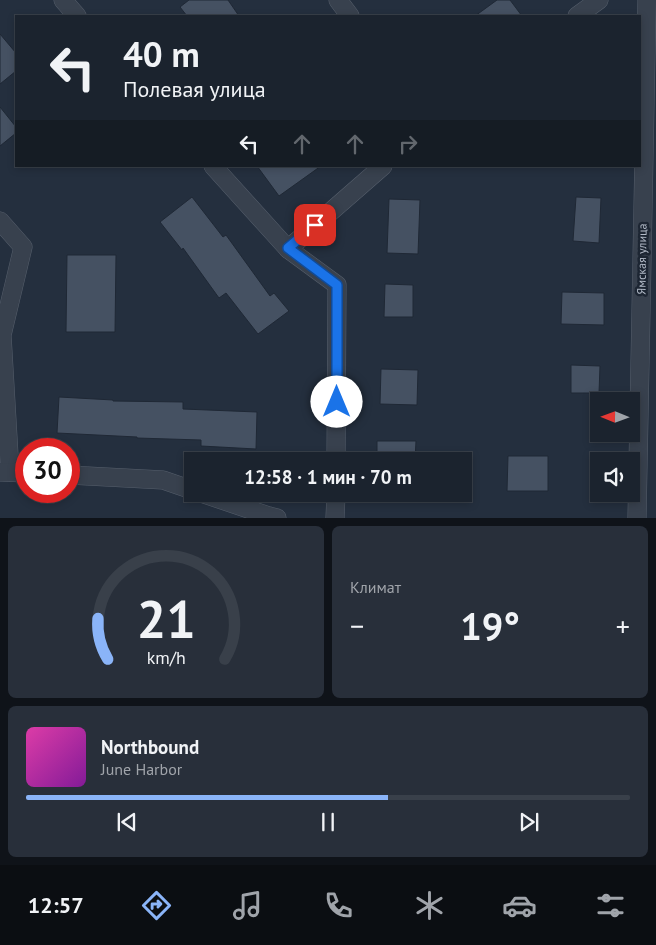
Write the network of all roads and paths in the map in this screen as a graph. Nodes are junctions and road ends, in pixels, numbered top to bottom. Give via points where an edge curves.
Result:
1 (62, 0) edge
2 (338, 0) edge
3 (599, 0) edge
4 (647, 0) edge
5 (76, 15) edge
6 (349, 15) edge
7 (578, 15) edge
8 (214, 167) edge
9 (382, 167) edge
10 (0, 220) edge
11 (288, 248) junction
12 (336, 452) edge
13 (12, 472) edge
14 (80, 476) edge
15 (184, 487) edge
16 (228, 502) edge
17 (336, 502) edge
18 (273, 517) edge
19 (335, 518) edge
20 (637, 518) edge

1 - 5 street
2 - 6 street
3 - 7 street
4 - 20 street, Ямская улица
8 - 11 street
9 - 11 street
10 - 13 street via 23,247 2,335
11 - 12 street via 337,285
14 - 15 street via 163,480
16 - 18 street
17 - 19 street

